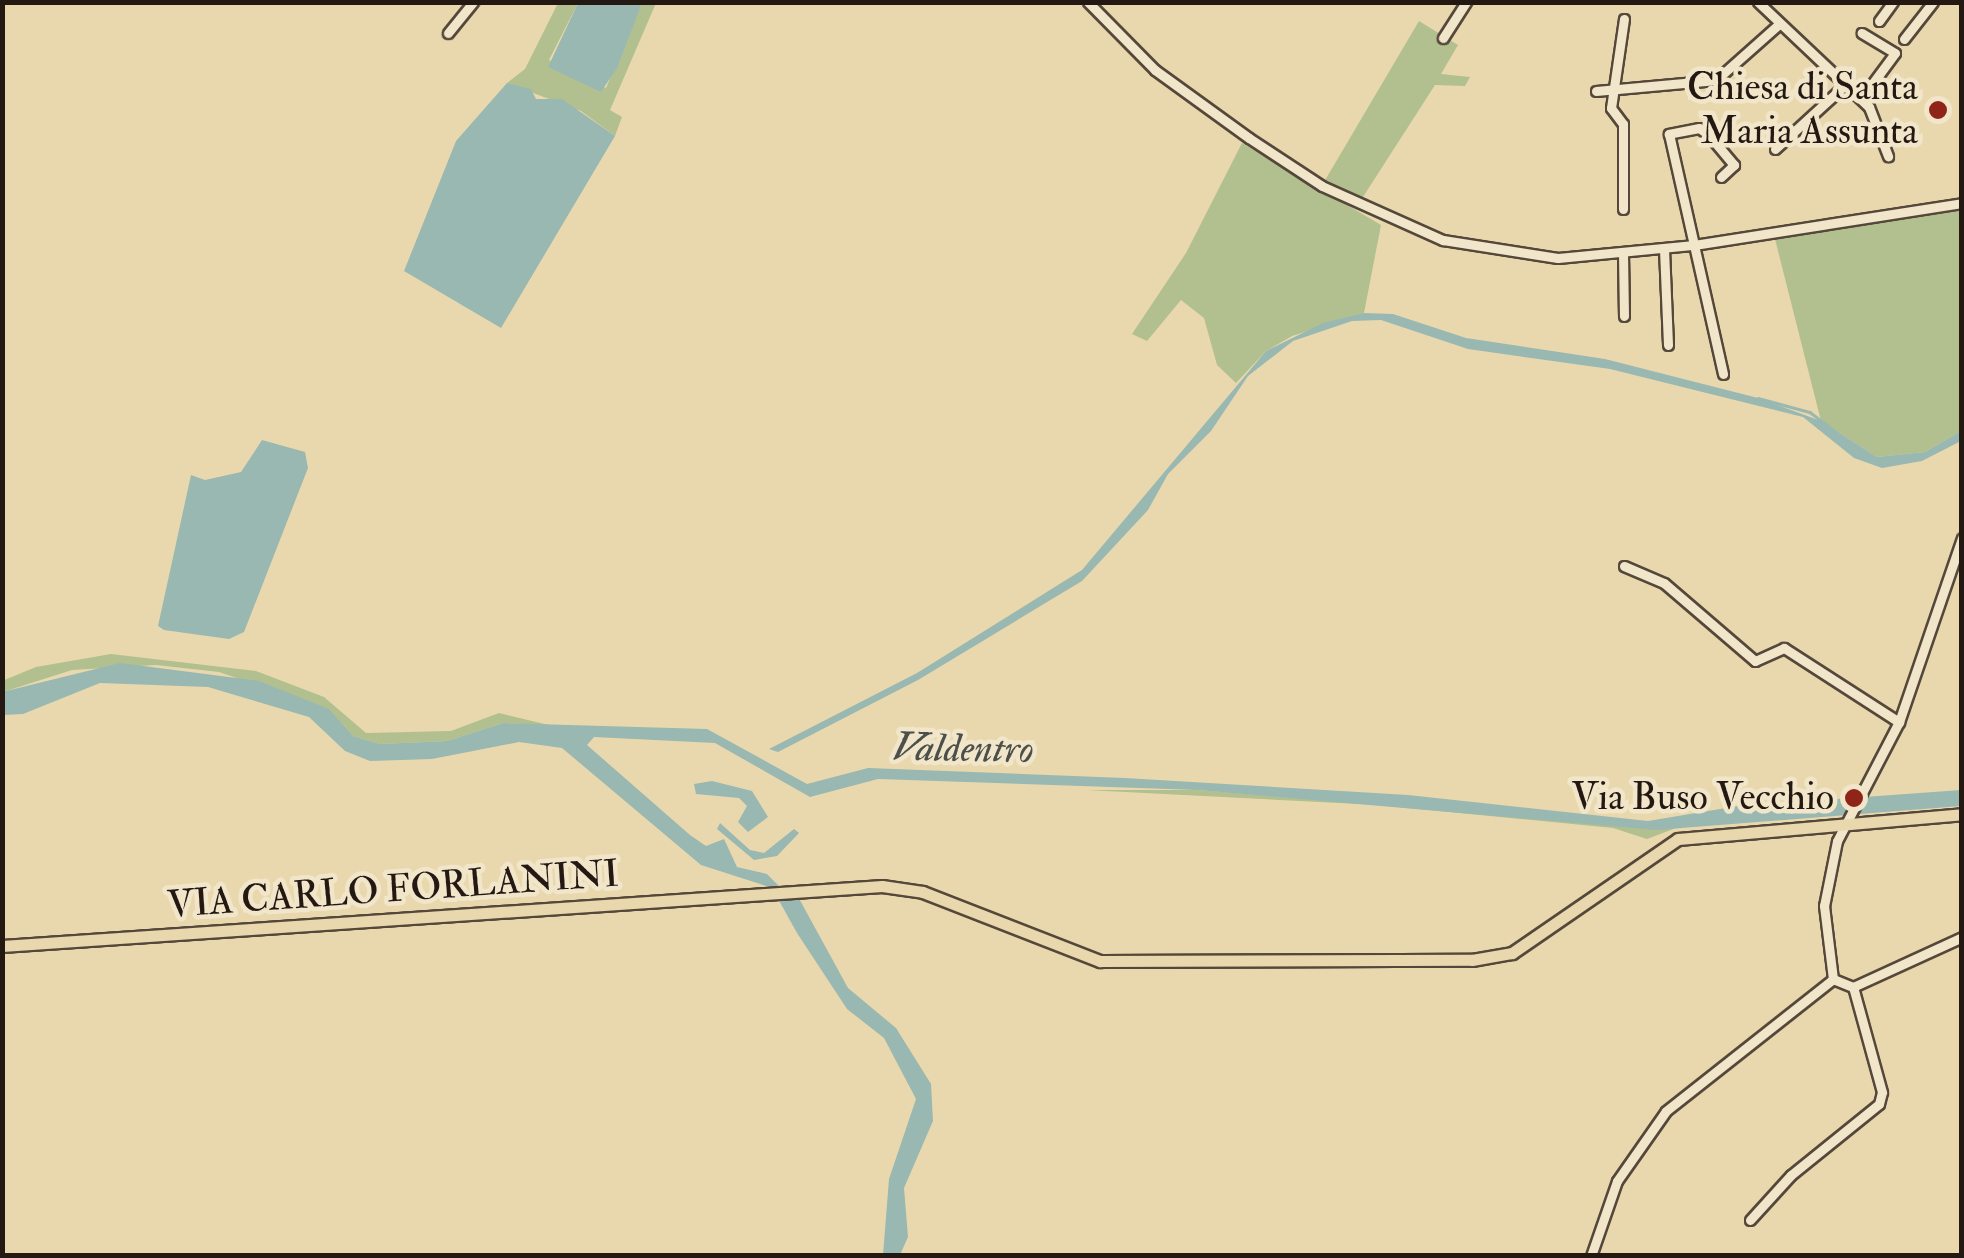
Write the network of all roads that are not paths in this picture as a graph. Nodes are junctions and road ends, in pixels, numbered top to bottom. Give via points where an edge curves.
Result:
1 (473, 2) edge
2 (1088, 2) edge
3 (1466, 2) edge
4 (1758, 2) edge
5 (1892, 2) edge
6 (1933, 2) edge
7 (1624, 19) dead end
8 (1879, 21) dead end
9 (1778, 25) junction
10 (1862, 33) dead end
11 (448, 34) dead end
12 (1443, 38) dead end
13 (1904, 40) dead end
14 (1845, 85) junction
15 (1612, 90) junction
16 (1596, 91) dead end
17 (1860, 99) junction
18 (1775, 148) dead end
19 (1888, 156) dead end
20 (1722, 176) dead end
21 (1962, 204) edge
22 (1623, 209) dead end
23 (1694, 246) junction
24 (1664, 249) junction
25 (1623, 253) junction
26 (1624, 316) dead end
27 (1668, 345) dead end
28 (1723, 374) dead end
29 (1962, 538) edge
30 (1624, 566) dead end
31 (1900, 722) junction
32 (1962, 814) edge
33 (1846, 820) junction
34 (1962, 937) edge
35 (2, 946) edge
36 (1832, 979) junction
37 (1852, 987) junction
38 (1750, 1220) dead end
39 (1591, 1256) edge

1 - 11 street
2 - 25 street via 1155,70 1364,208 1443,240 1518,256
3 - 12 street
4 - 9 street
5 - 8 street
6 - 13 street
7 - 15 street
9 - 14 street
9 - 15 street via 1716,80
10 - 17 street via 1895,53
14 - 17 street
14 - 18 street
15 - 16 street
15 - 22 street via 1611,108 1623,124
17 - 19 street via 1874,114
20 - 23 street via 1734,165 1708,134 1699,128 1669,134
21 - 23 street
23 - 24 street
23 - 28 street
24 - 25 street
24 - 27 street
25 - 26 street
29 - 31 street
30 - 31 street via 1664,582 1755,661 1784,648
31 - 33 street
32 - 33 main road
33 - 35 main road, VIA CARLO FORLANINI via 1668,842 1512,953 1472,960 1100,961 910,889
33 - 36 street via 1824,906
34 - 37 street
36 - 37 street
36 - 39 street via 1666,1111 1617,1181
37 - 38 street via 1882,1092 1879,1104 1791,1175

